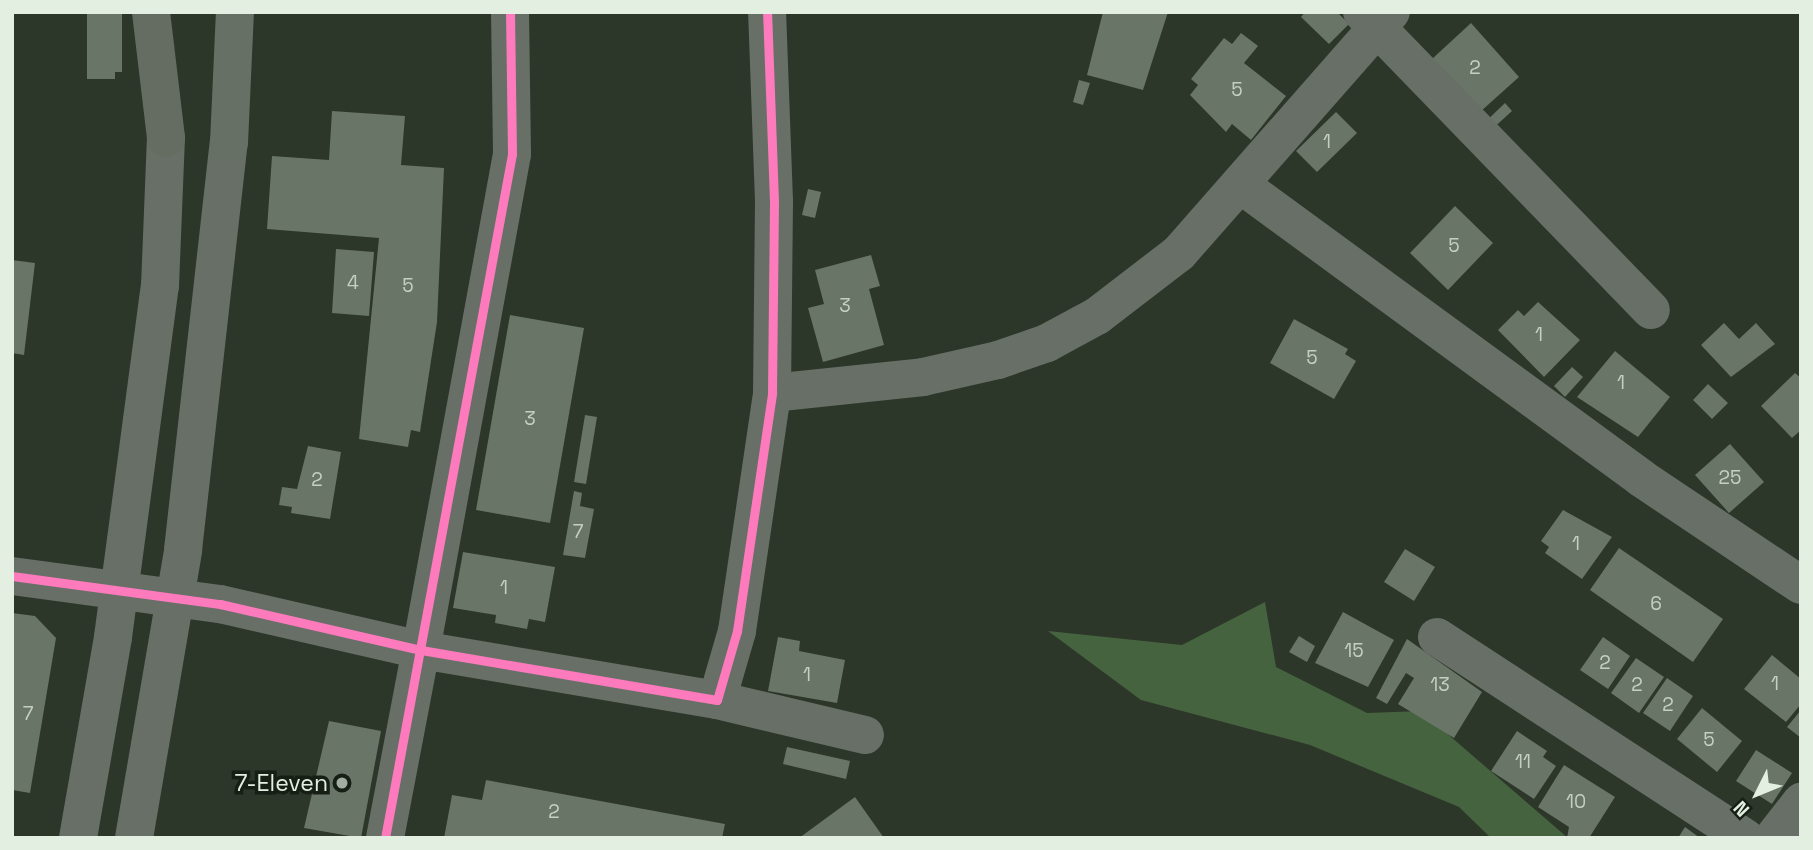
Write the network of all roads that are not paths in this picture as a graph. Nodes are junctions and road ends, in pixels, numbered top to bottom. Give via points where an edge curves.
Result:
1 (151, 12) edge
2 (171, 12) edge
3 (234, 12) edge
4 (510, 12) edge
5 (767, 12) edge
6 (1377, 17) edge
7 (166, 138) junction
8 (229, 143) joint
9 (1241, 185) junction
10 (1651, 310) dead end
11 (772, 393) junction
12 (12, 576) edge
13 (1801, 585) edge
14 (118, 592) junction
15 (176, 598) junction
16 (1437, 637) dead end
17 (421, 649) junction
18 (717, 699) junction
19 (865, 735) dead end
20 (1800, 805) edge
21 (78, 838) edge
22 (134, 838) edge
23 (385, 838) edge
24 (1745, 838) edge
25 (1773, 838) edge

1 - 7 highway
2 - 7 main road
3 - 8 main road
4 - 17 street via 512,155
5 - 11 street via 774,201
6 - 9 street
6 - 10 street
7 - 14 street via 160,286
8 - 15 street
9 - 11 street via 1179,253 1135,290 1047,343 923,377
9 - 13 street via 1641,478
11 - 18 street via 737,631
12 - 14 street
14 - 15 street
14 - 21 street
15 - 17 street
15 - 22 street
16 - 24 street
17 - 18 street
17 - 23 street
18 - 19 street
20 - 25 street

